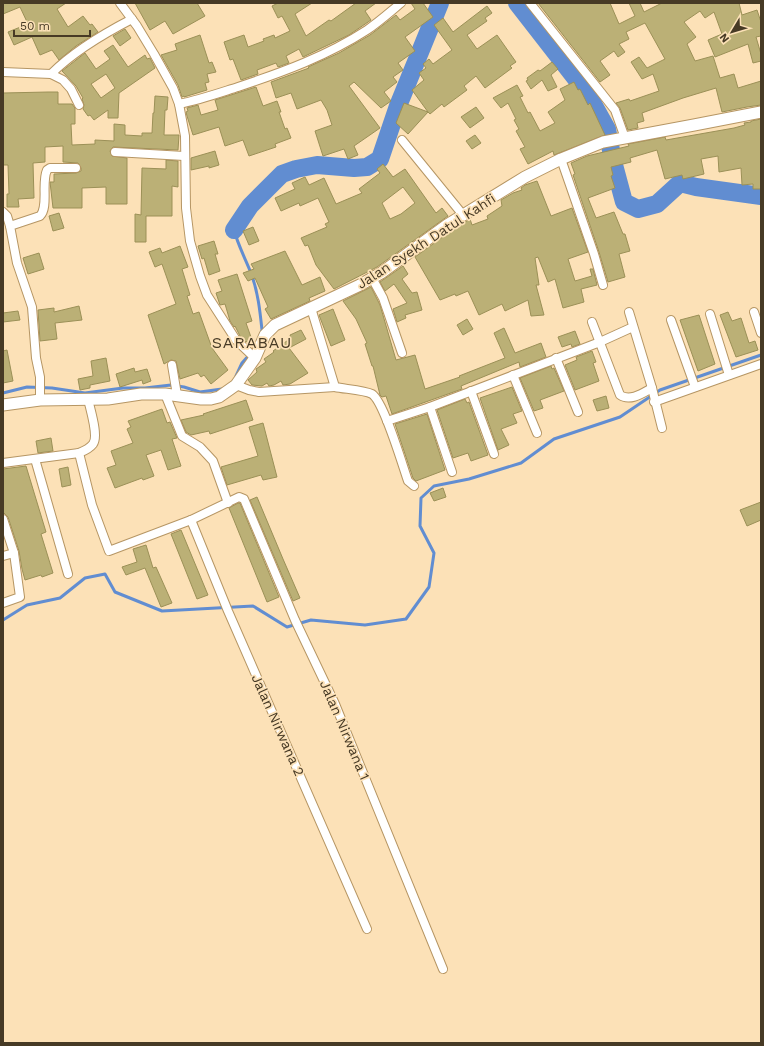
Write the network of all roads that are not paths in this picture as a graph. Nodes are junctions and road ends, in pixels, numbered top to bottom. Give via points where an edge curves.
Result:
1 (120, 3) edge
2 (401, 3) edge
3 (530, 3) edge
4 (132, 19) junction
5 (3, 72) edge
6 (51, 74) junction
7 (179, 104) junction
8 (79, 105) dead end
9 (761, 112) edge
10 (623, 138) junction
11 (402, 140) dead end
12 (115, 152) dead end
13 (184, 156) junction
14 (561, 159) junction
15 (76, 168) dead end
16 (3, 212) edge
17 (463, 215) junction
18 (10, 226) junction
19 (372, 278) junction
20 (603, 285) dead end
21 (311, 308) junction
22 (629, 312) dead end
23 (754, 312) dead end
24 (710, 314) dead end
25 (671, 320) dead end
26 (592, 322) dead end
27 (633, 327) junction
28 (761, 333) edge
29 (600, 342) junction
30 (402, 353) dead end
31 (251, 355) junction
32 (556, 358) junction
33 (172, 364) dead end
34 (761, 364) edge
35 (728, 370) junction
36 (513, 374) junction
37 (693, 382) junction
38 (236, 385) junction
39 (335, 387) junction
40 (40, 391) junction
41 (471, 391) junction
42 (177, 392) junction
43 (165, 394) junction
44 (653, 395) junction
45 (88, 399) junction
46 (3, 405) edge
47 (430, 407) junction
48 (578, 412) dead end
49 (387, 422) junction
50 (662, 428) dead end
51 (537, 433) dead end
52 (79, 453) junction
53 (494, 454) dead end
54 (35, 459) junction
55 (3, 463) edge
56 (452, 472) dead end
57 (414, 486) dead end
58 (228, 503) junction
59 (3, 519) edge
60 (191, 520) junction
61 (14, 553) junction
62 (3, 556) edge
63 (68, 574) dead end
64 (3, 602) edge
65 (367, 929) dead end
66 (443, 969) dead end

1 - 4 street
2 - 7 street via 368,30 320,57 256,81
3 - 10 street via 615,110
4 - 6 street via 66,59
4 - 7 street via 173,88
5 - 6 street
6 - 8 street via 63,80
7 - 13 street via 185,136
9 - 10 street, Jalan Syekh Datul Kahfi
10 - 14 street, Jalan Syekh Datul Kahfi via 603,142
11 - 17 street
12 - 13 street
13 - 31 street via 190,241 200,276 207,295 217,311 236,340
14 - 17 street, Jalan Syekh Datul Kahfi via 525,177
14 - 20 street
15 - 18 street via 46,170 42,214
16 - 18 street
17 - 19 street, Jalan Syekh Datul Kahfi
18 - 40 street via 17,263 32,307
19 - 21 street, Jalan Syekh Datul Kahfi
19 - 30 street via 383,298
21 - 31 street, Jalan Syekh Datul Kahfi via 275,325
21 - 39 street
22 - 27 street
23 - 28 street
24 - 35 street
25 - 37 street
26 - 29 street
27 - 29 street
27 - 44 street
29 - 32 street
29 - 44 street via 620,395 624,398
31 - 38 street, Jalan Syekh Datul Kahfi
32 - 36 street
32 - 48 street
33 - 42 street
34 - 35 street
35 - 37 street
36 - 41 street
36 - 51 street
37 - 44 street
38 - 39 street via 259,392
38 - 42 street, Jalan Syekh Datul Kahfi via 219,397 211,399
39 - 49 street via 373,395
40 - 45 street, Jalan Syekh Datul Kahfi
40 - 46 street, Jalan Syekh Datul Kahfi
41 - 47 street
41 - 53 street
42 - 43 street, Jalan Syekh Datul Kahfi
43 - 45 street, Jalan Syekh Datul Kahfi
43 - 58 street via 182,436 200,446 213,461
44 - 50 street
45 - 52 street via 96,436 94,444
47 - 49 street
47 - 56 street
49 - 57 street via 408,480
52 - 54 street
52 - 60 street via 92,505 109,551
54 - 55 street
54 - 63 street
58 - 60 street
58 - 66 street, Jalan Nirwana 1 via 239,497 244,499 295,620 335,704
59 - 61 street
60 - 65 street, Jalan Nirwana 2
61 - 62 street
61 - 64 street via 20,597

